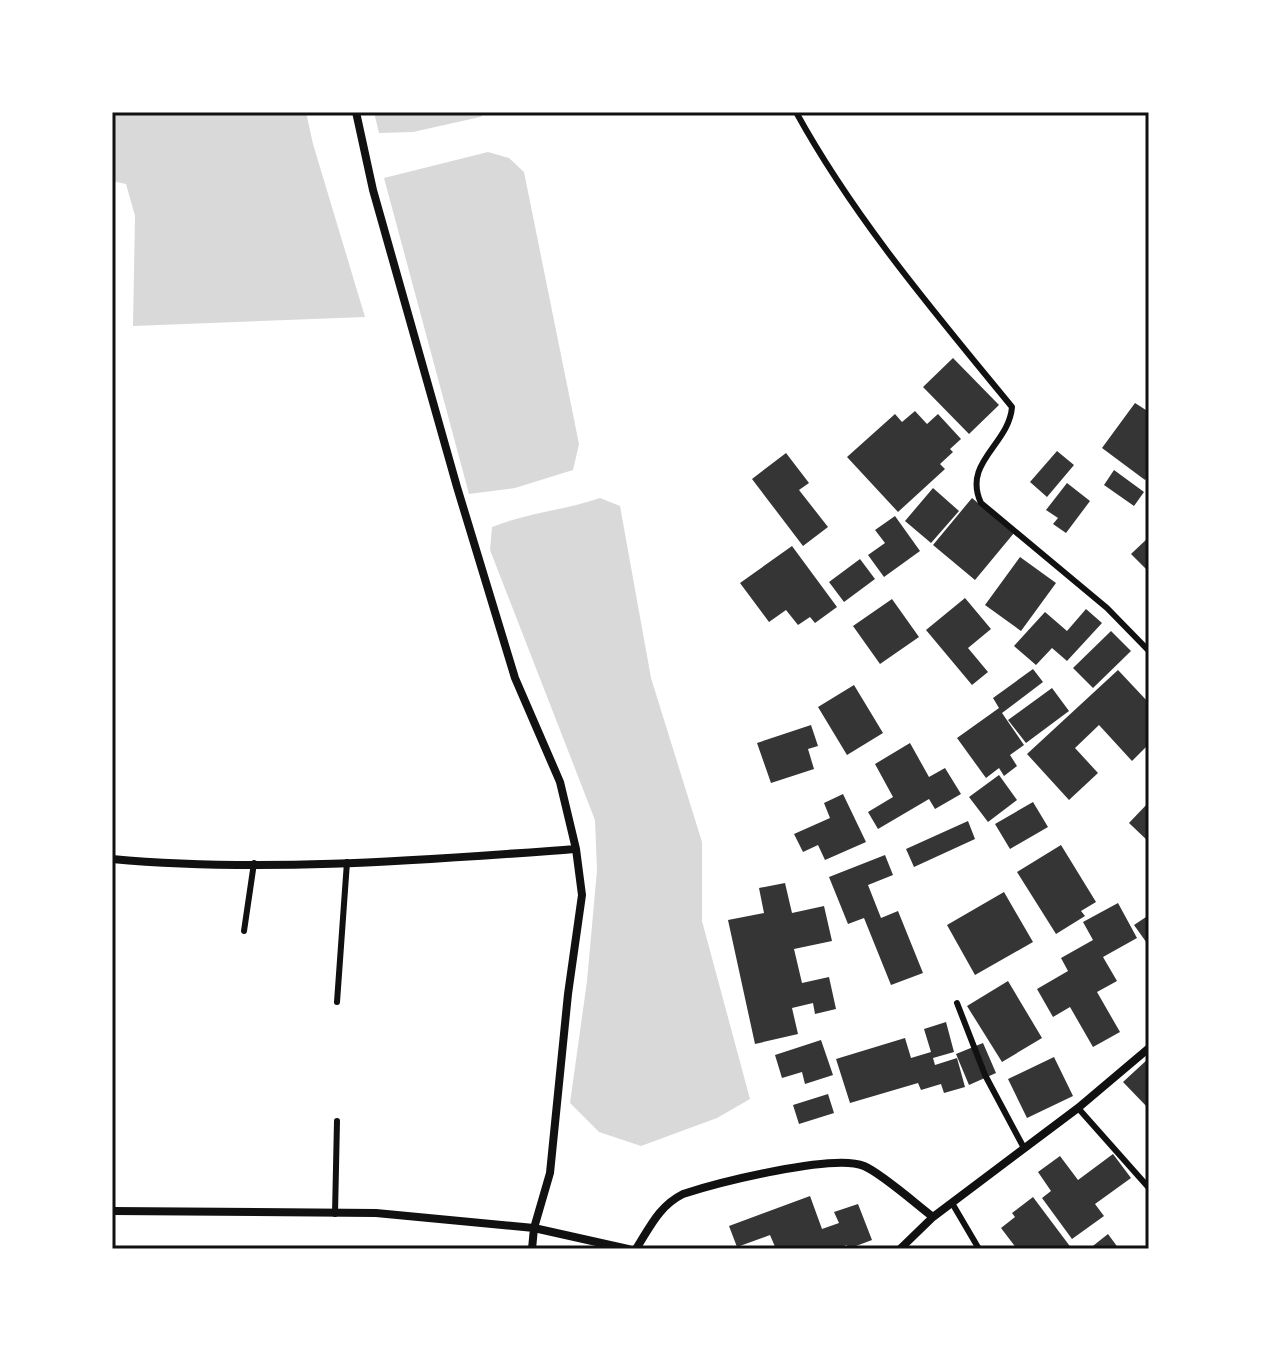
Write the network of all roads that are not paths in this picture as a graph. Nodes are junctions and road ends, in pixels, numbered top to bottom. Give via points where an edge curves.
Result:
1 (356, 112) edge
2 (796, 112) edge
3 (1149, 651) edge
4 (576, 849) junction
5 (112, 859) edge
6 (347, 862) junction
7 (254, 863) junction
8 (244, 931) dead end
9 (337, 1002) dead end
10 (957, 1003) dead end
11 (1149, 1048) edge
12 (1078, 1108) junction
13 (337, 1121) dead end
14 (1024, 1148) junction
15 (1149, 1188) edge
16 (952, 1203) junction
17 (112, 1211) edge
18 (335, 1214) junction
19 (933, 1217) junction
20 (534, 1228) junction
21 (532, 1249) edge
22 (628, 1249) edge
23 (636, 1249) edge
24 (900, 1249) edge
25 (979, 1249) edge

1 - 4 street via 457,487 515,678 560,782
2 - 3 lane via 884,246 1012,407 1007,428 976,479 981,503 1107,608
4 - 6 street
4 - 20 street via 582,895 550,1173
5 - 7 street
6 - 7 street
6 - 9 lane
7 - 8 lane
10 - 14 lane via 985,1075
11 - 12 street
12 - 14 street
12 - 15 lane
13 - 18 lane
14 - 16 street
16 - 19 street
16 - 25 lane
17 - 18 street
18 - 20 street
19 - 23 street via 865,1166 849,1162 797,1167 683,1194 659,1211
19 - 24 street
20 - 21 street
20 - 22 street

